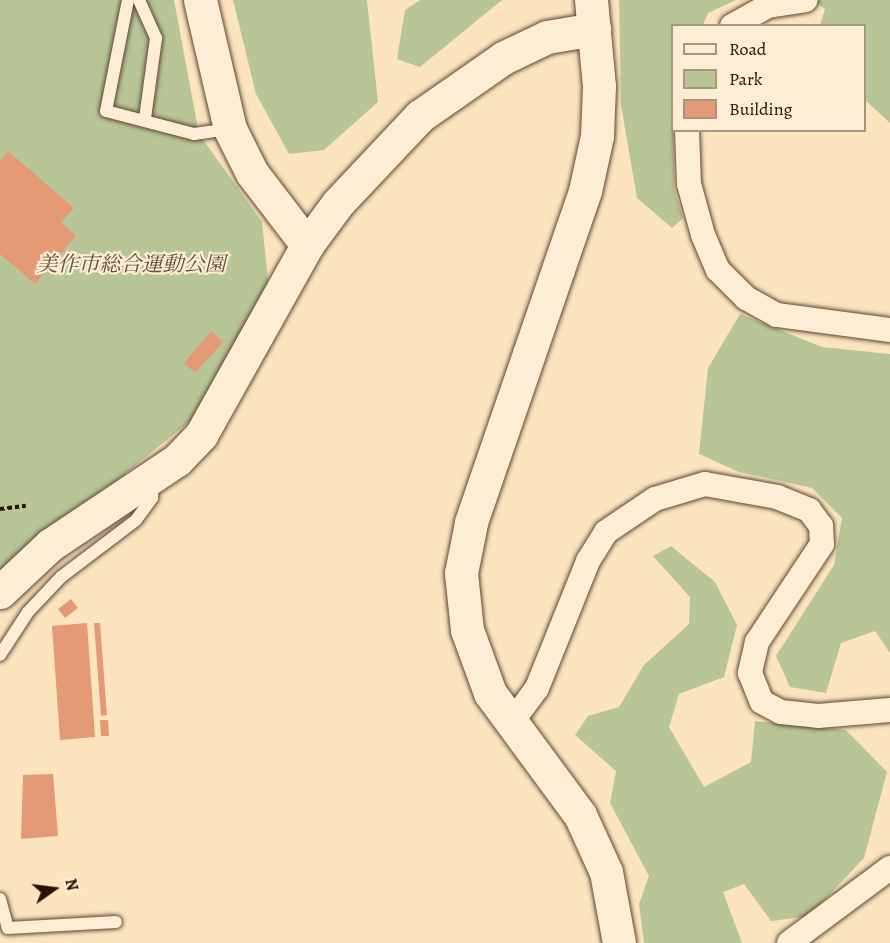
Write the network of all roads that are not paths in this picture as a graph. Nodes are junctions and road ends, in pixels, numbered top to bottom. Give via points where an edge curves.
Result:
1 (128, 0) edge
2 (139, 0) edge
3 (200, 0) edge
4 (806, 0) edge
5 (593, 15) edge
6 (736, 24) edge
7 (145, 118) junction
8 (230, 129) junction
9 (687, 132) edge
10 (307, 245) junction
11 (890, 330) edge
12 (153, 477) junction
13 (0, 592) edge
14 (0, 655) edge
15 (890, 710) edge
16 (512, 722) junction
17 (890, 868) edge
18 (0, 899) edge
19 (116, 922) dead end
20 (620, 943) edge
21 (789, 943) edge

1 - 7 lane via 106,111
2 - 7 lane via 156,38
3 - 8 street
4 - 6 street via 768,6
5 - 10 street via 463,82 389,146
5 - 16 street via 597,136 585,191 471,523 461,573 466,630 490,693
7 - 8 lane via 194,134
8 - 10 street via 252,173
9 - 11 street via 689,184 703,235 718,270 739,291 777,315
10 - 12 street via 201,435
12 - 13 street via 50,545
12 - 14 lane via 152,498 136,520 61,577 28,612
15 - 16 street via 818,716 781,712 762,702 750,673 757,642 822,544 821,526 809,510 777,497 705,484 654,499 606,532 588,561 537,688
16 - 20 street via 580,815 606,872
17 - 21 street
18 - 19 lane via 8,928

